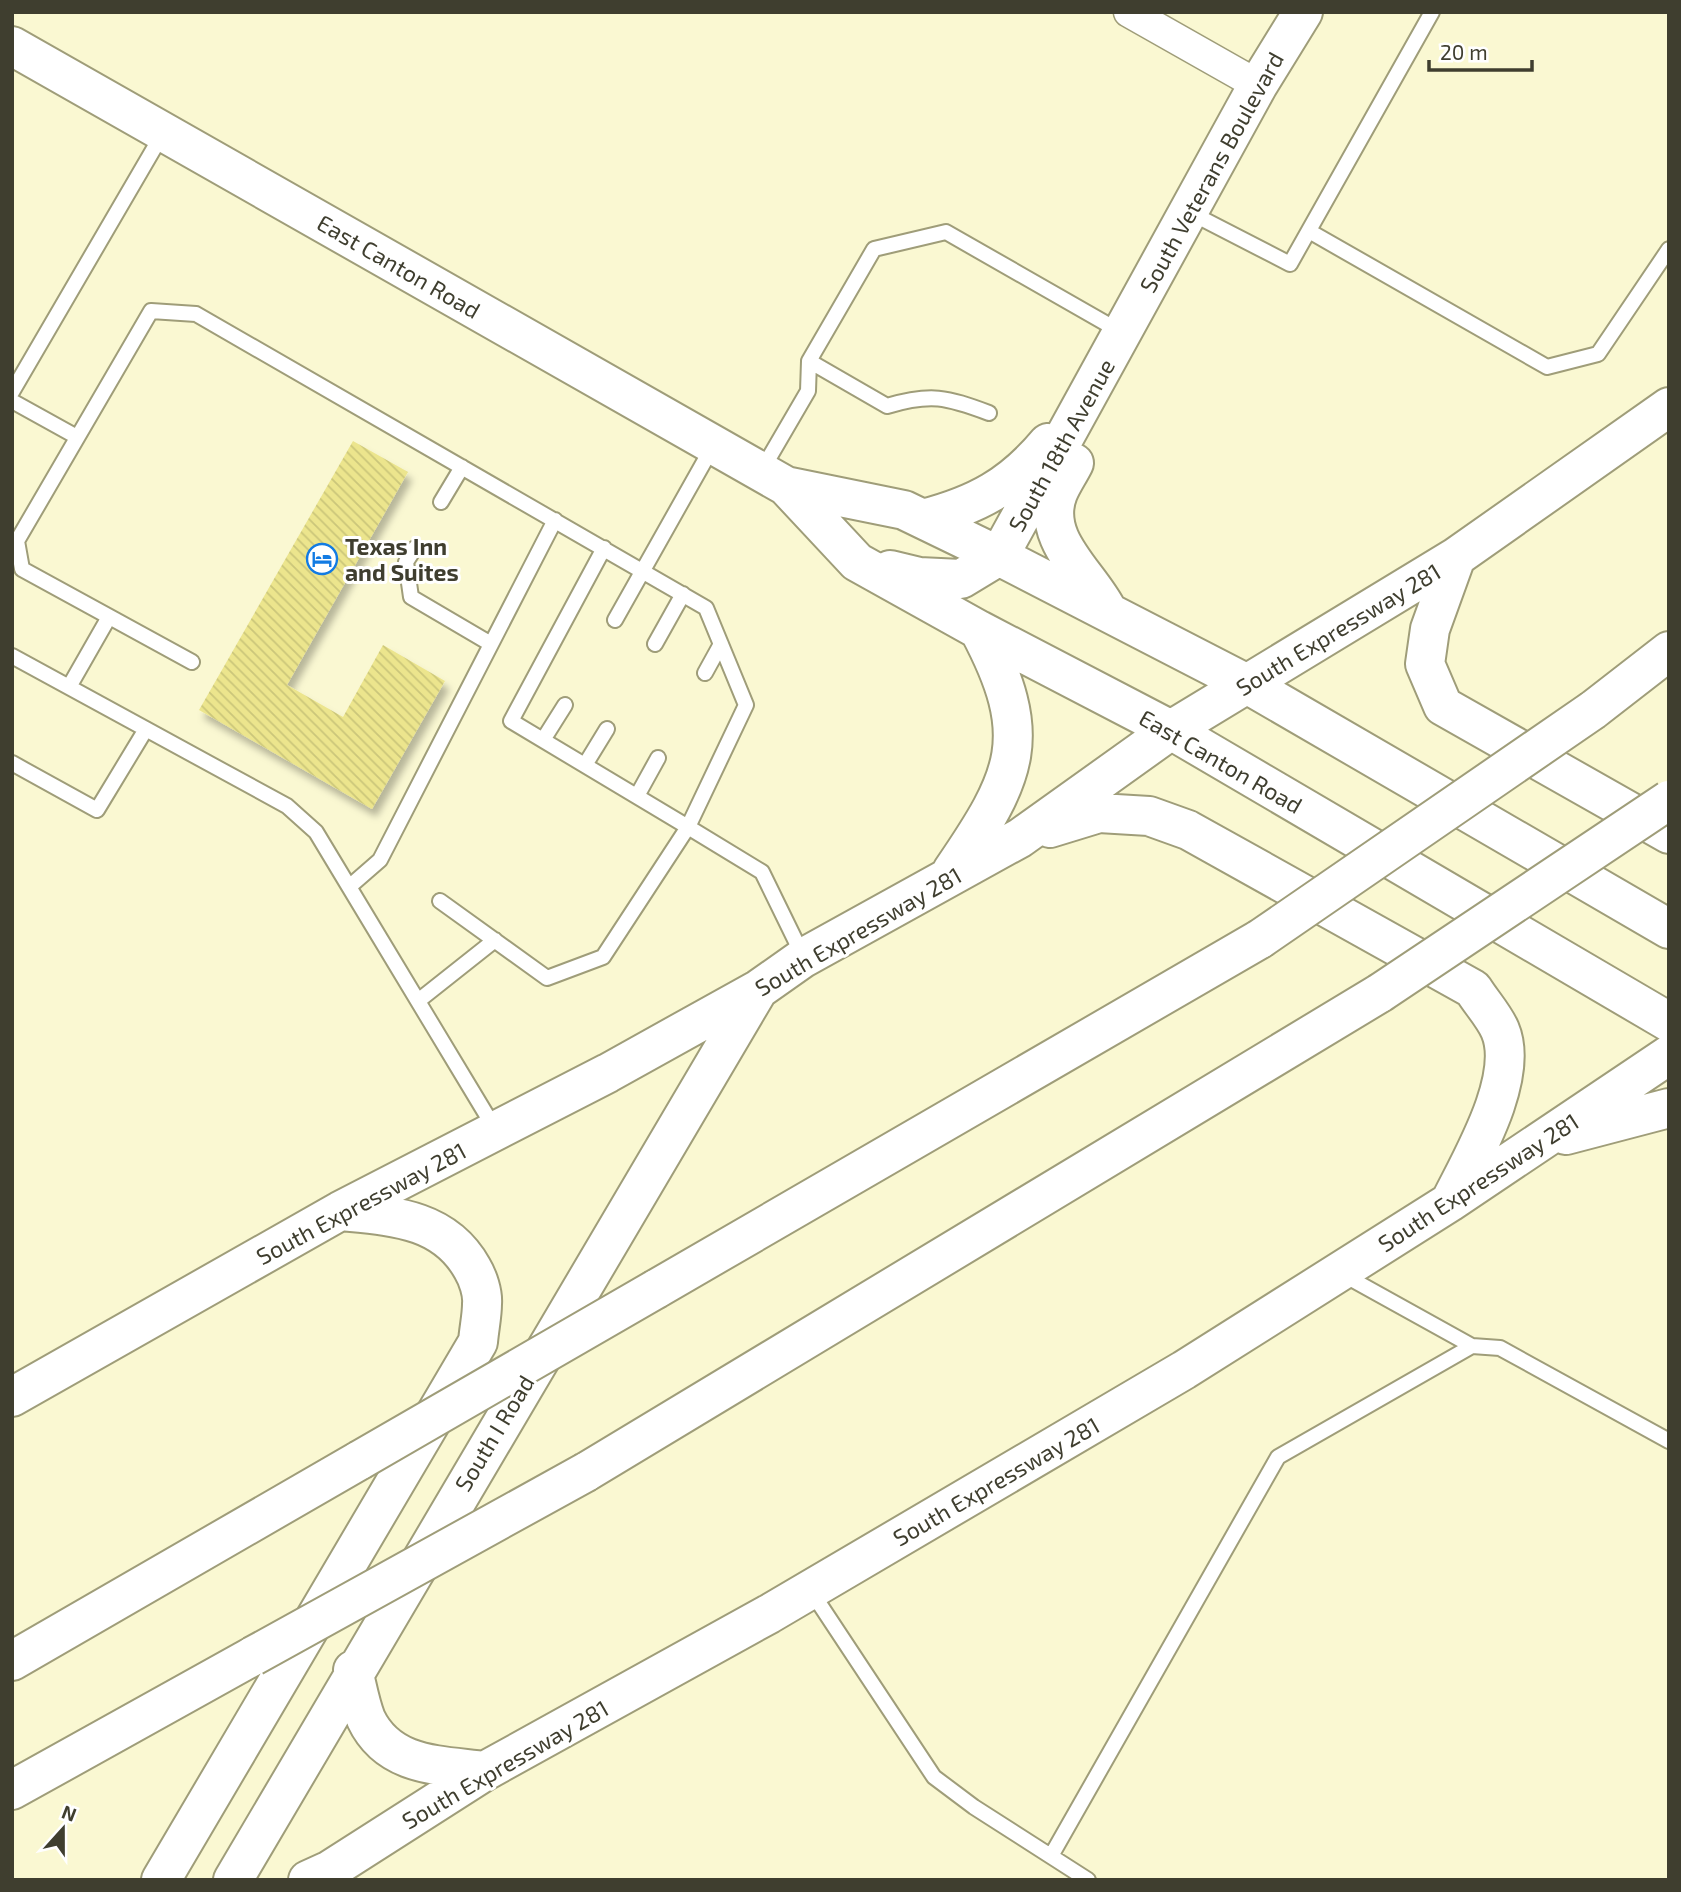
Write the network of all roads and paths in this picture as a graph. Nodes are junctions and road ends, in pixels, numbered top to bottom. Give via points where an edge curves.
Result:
1 (1129, 12) edge
2 (1303, 12) edge
3 (1432, 12) edge
4 (12, 46) edge
5 (1258, 85) junction
6 (164, 132) junction
7 (1189, 211) junction
8 (1309, 231) junction
9 (1669, 249) edge
10 (1122, 333) junction
11 (809, 361) junction
12 (12, 391) edge
13 (1086, 399) junction
14 (12, 401) edge
15 (1669, 407) edge
16 (989, 412) dead end
17 (77, 436) junction
18 (714, 445) junction
19 (462, 467) junction
20 (774, 479) junction
21 (441, 502) dead end
22 (923, 519) junction
23 (555, 520) junction
24 (415, 548) dead end
25 (604, 548) junction
26 (999, 556) junction
27 (1456, 557) junction
28 (857, 562) junction
29 (644, 571) junction
30 (683, 594) junction
31 (1109, 613) junction
32 (109, 617) junction
33 (615, 620) dead end
34 (979, 631) junction
35 (655, 643) dead end
36 (491, 644) junction
37 (721, 644) junction
38 (1669, 651) edge
39 (12, 656) edge
40 (192, 663) dead end
41 (705, 673) dead end
42 (1247, 684) junction
43 (69, 687) junction
44 (565, 705) dead end
45 (146, 729) junction
46 (607, 730) dead end
47 (1171, 730) junction
48 (543, 740) junction
49 (659, 758) dead end
50 (12, 764) edge
51 (585, 765) junction
52 (637, 796) junction
53 (1669, 800) edge
54 (688, 827) junction
55 (1669, 834) edge
56 (1020, 838) junction
57 (946, 878) junction
58 (349, 887) junction
59 (440, 901) dead end
60 (1669, 929) edge
61 (495, 940) junction
62 (803, 958) junction
63 (759, 989) junction
64 (418, 1001) junction
65 (1669, 1022) edge
66 (1669, 1055) edge
67 (1669, 1108) edge
68 (497, 1132) junction
69 (1537, 1143) junction
70 (1450, 1202) junction
71 (340, 1211) junction
72 (1339, 1272) junction
73 (1472, 1346) junction
74 (12, 1397) edge
75 (1669, 1441) edge
76 (811, 1590) junction
77 (12, 1661) edge
78 (353, 1671) junction
79 (485, 1771) junction
80 (12, 1790) edge
81 (1051, 1856) junction
82 (318, 1876) edge
83 (1082, 1878) edge
84 (161, 1880) edge
85 (233, 1880) edge

1 - 5 street
2 - 5 main road, South Veterans Boulevard
3 - 8 lane
4 - 6 main road, East Canton Road
5 - 7 main road, South Veterans Boulevard
6 - 12 lane
6 - 18 main road, East Canton Road
7 - 8 lane via 1290,264
7 - 10 main road, South Veterans Boulevard
8 - 9 lane via 1547,367 1598,354
10 - 11 lane via 946,232 874,249
10 - 13 main road, South 18th Avenue
11 - 16 lane via 887,405 922,396 955,400
11 - 20 lane via 808,391
13 - 22 main road via 1024,471 986,497
13 - 26 main road, South 18th Avenue
13 - 31 main road via 1091,418 1087,437 1058,493 1055,529 1060,544
14 - 17 lane
15 - 27 main road, South Expressway 281
17 - 19 lane via 150,311 196,314
17 - 32 lane via 17,541 22,569
18 - 20 main road, East Canton Road
18 - 29 lane
19 - 21 lane
19 - 23 lane
20 - 22 main road, East Canton Road via 904,510
20 - 28 main road, East Canton Road
22 - 26 main road, East Canton Road
23 - 25 lane
23 - 36 lane
24 - 36 lane via 406,562 411,597
25 - 29 lane
25 - 48 lane via 511,721
26 - 28 main road via 961,579 919,577
26 - 31 main road, East Canton Road
27 - 42 main road, South Expressway 281
27 - 55 main road via 1430,629 1425,664 1443,706
28 - 34 main road, East Canton Road
29 - 30 lane
29 - 33 lane
30 - 35 lane
30 - 37 lane via 706,608
31 - 42 main road, East Canton Road
32 - 40 lane
32 - 43 lane
34 - 47 main road, East Canton Road
34 - 57 main road via 1001,672 1012,710 1015,745 989,817
36 - 58 lane via 380,860
37 - 41 lane
37 - 54 lane via 746,705
38 - 77 main road, bridge via 1593,710 1260,939
39 - 43 lane
42 - 47 main road, South Expressway 281
42 - 60 main road, East Canton Road
43 - 45 lane
44 - 48 lane
45 - 50 lane via 97,810
45 - 58 lane via 288,806 316,832
46 - 51 lane
47 - 56 main road, South Expressway 281
47 - 65 main road, East Canton Road
48 - 51 lane
49 - 52 lane
51 - 52 lane
52 - 54 lane
53 - 80 main road, bridge via 1380,993 586,1472
54 - 61 lane via 603,957 547,978
54 - 62 lane via 762,872
56 - 57 main road, South Expressway 281
56 - 70 main road via 1098,813 1149,816 1188,830 1473,989 1501,1031 1504,1074 1493,1114
57 - 62 main road, South Expressway 281
58 - 64 lane
59 - 61 lane
61 - 64 lane
62 - 63 main road, South Expressway 281
63 - 68 main road, South Expressway 281
63 - 78 main road, South I Road
64 - 68 lane
66 - 69 main road, South Expressway 281
67 - 69 main road
68 - 71 main road, South Expressway 281
69 - 70 main road, South Expressway 281
70 - 72 main road, South Expressway 281
71 - 74 main road, South Expressway 281
71 - 84 main road via 395,1216 431,1228 460,1247 476,1274 483,1302 478,1342
72 - 73 lane
72 - 76 main road, South Expressway 281 via 1184,1370
73 - 75 lane via 1500,1348
73 - 81 lane via 1278,1457
76 - 79 main road, South Expressway 281
76 - 81 lane via 933,1777
78 - 79 main road via 366,1719 392,1753 423,1763
78 - 85 main road, South I Road
79 - 82 main road, South Expressway 281
81 - 83 lane

